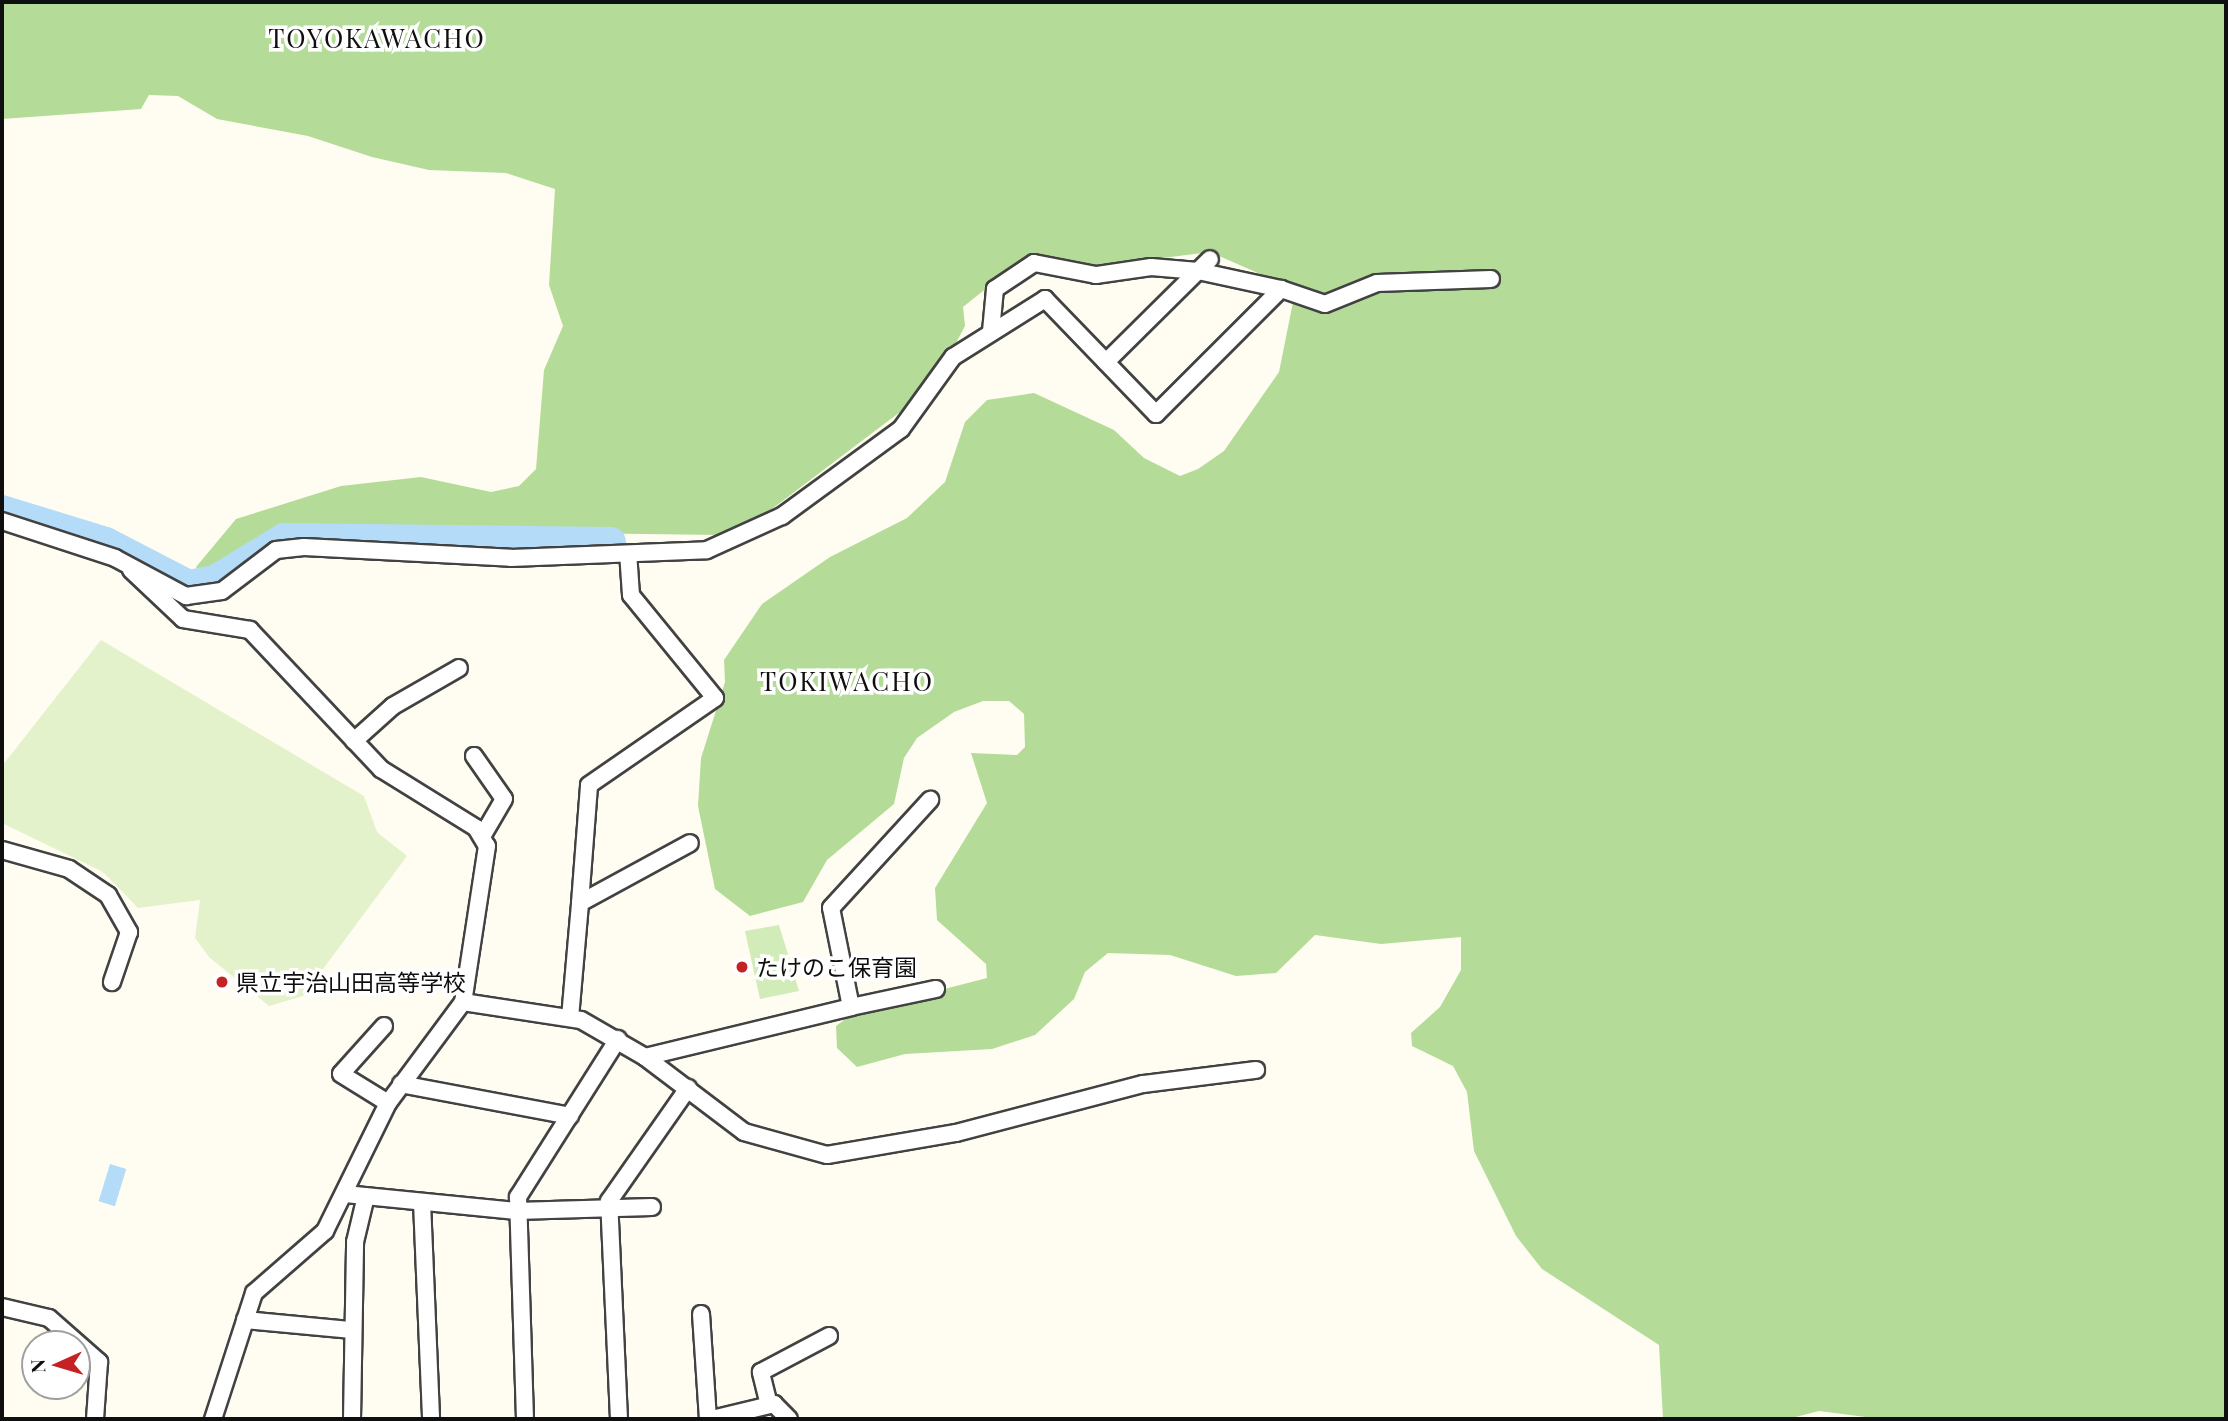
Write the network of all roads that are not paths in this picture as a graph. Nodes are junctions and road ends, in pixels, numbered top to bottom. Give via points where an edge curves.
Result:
1 (1210, 259) dead end
2 (1198, 271) junction
3 (1491, 279) dead end
4 (1281, 289) junction
5 (990, 331) junction
6 (1106, 362) junction
7 (2, 521) edge
8 (628, 556) junction
9 (128, 565) junction
10 (459, 668) dead end
11 (354, 741) junction
12 (474, 756) dead end
13 (930, 800) dead end
14 (483, 835) junction
15 (690, 843) dead end
16 (2, 850) edge
17 (580, 904) junction
18 (112, 982) dead end
19 (936, 989) dead end
20 (463, 1002) junction
21 (851, 1007) junction
22 (570, 1018) junction
23 (384, 1026) dead end
24 (618, 1039) junction
25 (645, 1057) junction
26 (1256, 1070) dead end
27 (401, 1084) junction
28 (688, 1088) junction
29 (388, 1103) junction
30 (570, 1115) junction
31 (345, 1194) junction
32 (366, 1196) junction
33 (422, 1202) junction
34 (652, 1207) dead end
35 (609, 1208) junction
36 (516, 1211) junction
37 (2, 1307) edge
38 (701, 1314) dead end
39 (245, 1320) junction
40 (350, 1330) junction
41 (829, 1336) dead end
42 (769, 1405) junction
43 (95, 1419) edge
44 (213, 1419) edge
45 (352, 1419) edge
46 (431, 1419) edge
47 (525, 1419) edge
48 (619, 1419) edge
49 (710, 1419) edge
50 (789, 1419) edge

1 - 2 street
2 - 4 street
2 - 5 street via 1151,267 1096,275 1034,262 995,289
2 - 6 street
3 - 4 street via 1377,283 1325,304
4 - 6 street via 1156,414
5 - 6 street via 1045,299
5 - 8 street via 953,357 901,429 782,516 707,550
7 - 9 street
8 - 9 street via 487,557 337,545 276,550 235,586 200,597 178,594
8 - 17 street via 631,595 715,698 589,785
9 - 11 street via 142,586 183,619 250,629
10 - 11 street via 393,706
11 - 14 street via 381,769
12 - 14 street via 504,799
13 - 21 street via 831,908
14 - 20 street via 488,867
15 - 17 street
16 - 18 street via 69,869 108,895 129,932
17 - 22 street
19 - 21 street
20 - 22 street
20 - 27 street
21 - 25 street
22 - 24 street
23 - 29 street via 341,1074
24 - 25 street
24 - 30 street
25 - 28 street
26 - 28 street via 1143,1084 956,1133 827,1155 744,1132
27 - 29 street
27 - 30 street
28 - 35 street
29 - 31 street
30 - 36 street via 518,1197
31 - 32 street
31 - 39 street via 325,1231 254,1293
32 - 33 street
32 - 40 street via 355,1242
33 - 36 street
33 - 46 street
34 - 35 street
35 - 36 street
35 - 48 street
36 - 47 street
37 - 43 street via 49,1318 99,1362
38 - 49 street
39 - 40 street
39 - 44 street
40 - 45 street
41 - 42 street via 761,1372
42 - 49 street
42 - 50 street

